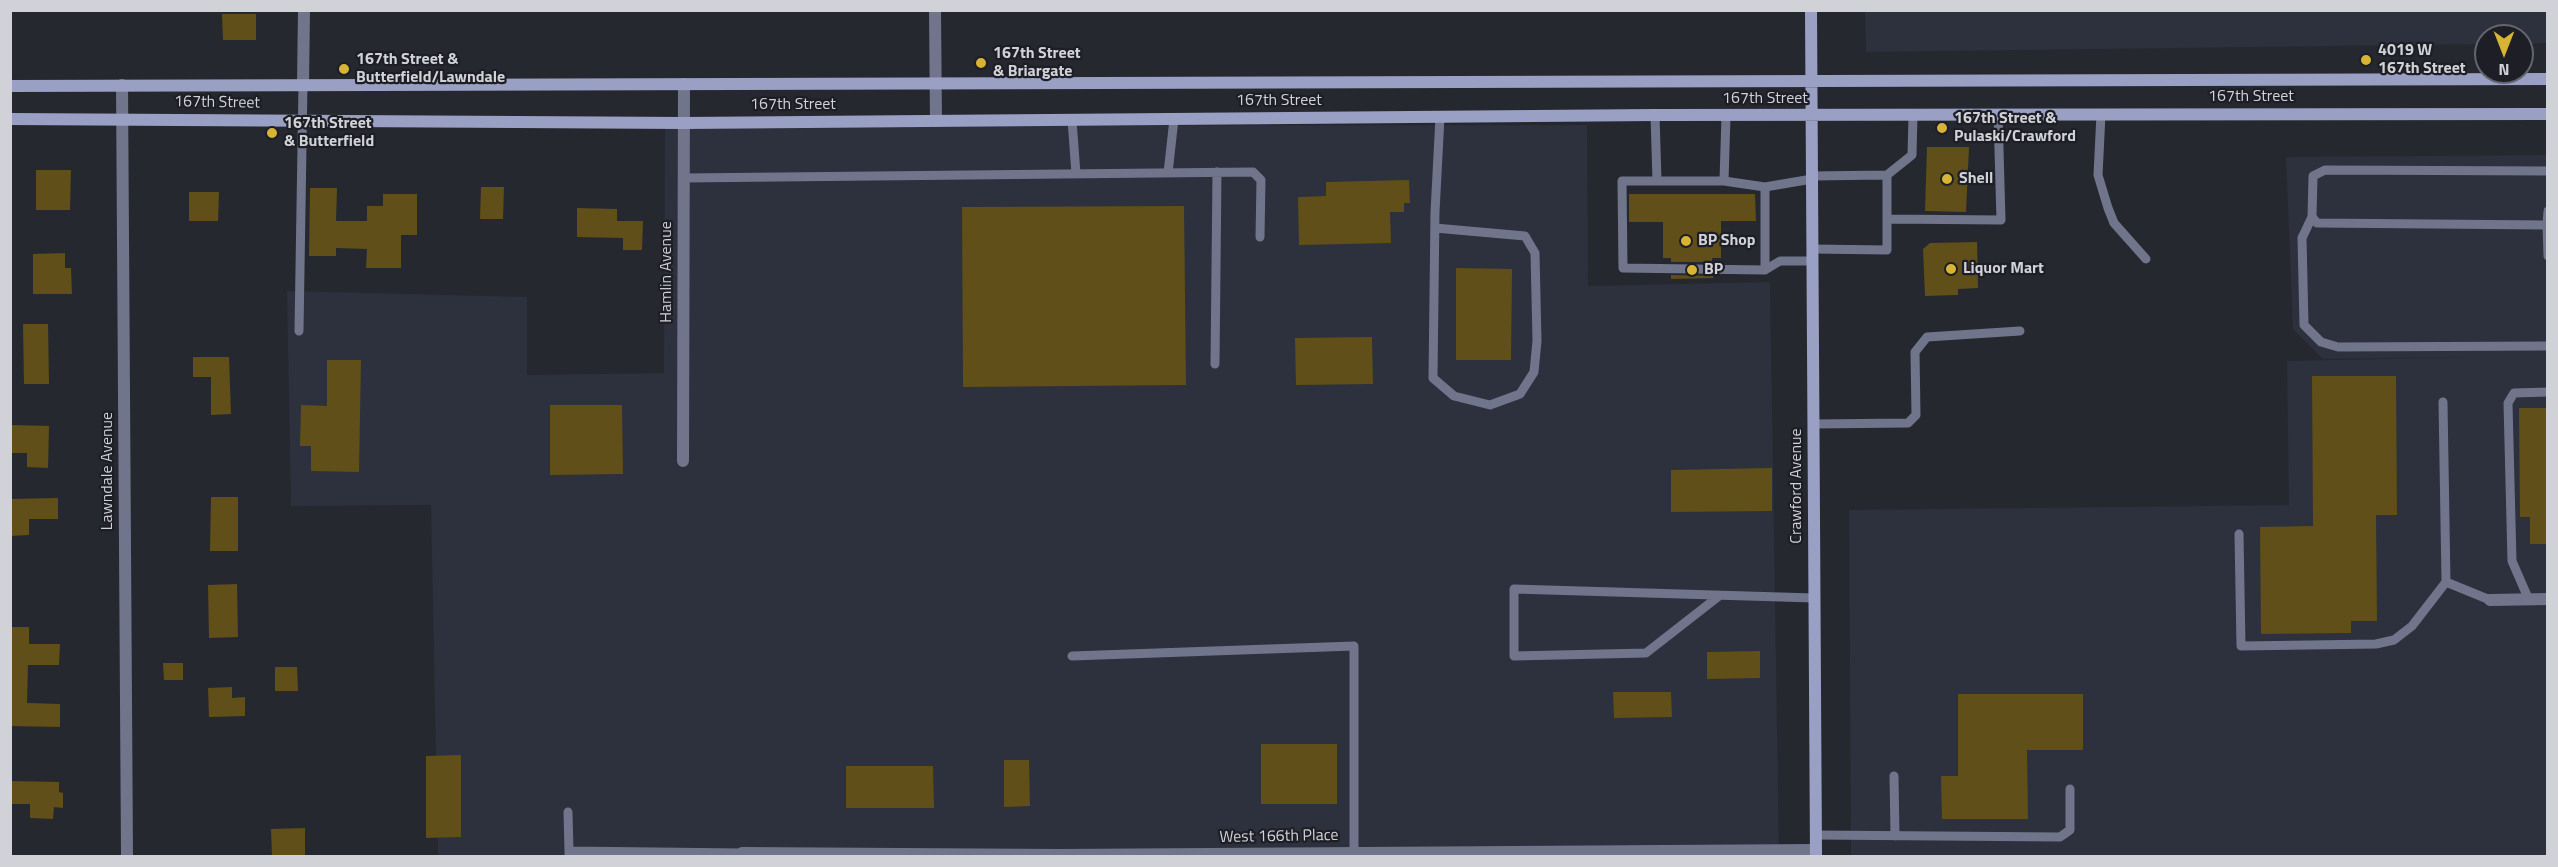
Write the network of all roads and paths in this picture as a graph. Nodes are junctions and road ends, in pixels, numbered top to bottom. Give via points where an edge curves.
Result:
1 (304, 10) edge
2 (935, 10) edge
3 (1811, 10) edge
4 (2547, 79) edge
5 (1811, 81) junction
6 (935, 83) junction
7 (303, 84) junction
8 (684, 84) junction
9 (122, 85) junction
10 (10, 86) edge
11 (1998, 114) junction
12 (2101, 114) junction
13 (2547, 114) edge
14 (1655, 115) junction
15 (1913, 115) junction
16 (1726, 116) junction
17 (1811, 116) junction
18 (1440, 117) junction
19 (122, 118) junction
20 (10, 119) edge
21 (1174, 119) junction
22 (1072, 120) junction
23 (302, 121) junction
24 (936, 121) junction
25 (684, 123) junction
26 (2547, 171) edge
27 (1217, 172) junction
28 (1168, 173) junction
29 (1076, 174) junction
30 (1887, 175) junction
31 (684, 178) junction
32 (1812, 178) junction
33 (1657, 181) junction
34 (1724, 181) junction
35 (1765, 187) junction
36 (2547, 211) edge
37 (2312, 217) junction
38 (1887, 219) junction
39 (2547, 225) edge
40 (1435, 228) junction
41 (1260, 237) dead end
42 (1812, 255) junction
43 (2547, 256) edge
44 (2146, 259) dead end
45 (1765, 270) junction
46 (299, 331) dead end
47 (2020, 331) dead end
48 (2547, 346) edge
49 (1215, 363) dead end
50 (2547, 392) edge
51 (2443, 402) dead end
52 (1813, 424) junction
53 (683, 461) dead end
54 (2239, 534) dead end
55 (2446, 582) junction
56 (1719, 596) junction
57 (1814, 598) junction
58 (2490, 600) joint
59 (2529, 600) junction
60 (2547, 600) edge
61 (1072, 656) dead end
62 (1894, 776) dead end
63 (2070, 789) dead end
64 (568, 812) dead end
65 (1816, 835) junction
66 (1895, 836) junction
67 (742, 853) joint
68 (1354, 853) junction
69 (1816, 853) edge
70 (569, 854) edge
71 (127, 856) edge
72 (1058, 856) edge

1 - 7 street
2 - 6 street
3 - 5 main road, Crawford Avenue
4 - 5 main road, 167th Street
5 - 6 main road, 167th Street
5 - 17 main road, Crawford Avenue
6 - 8 main road, 167th Street
6 - 24 street
7 - 8 main road, 167th Street
7 - 9 main road, 167th Street
7 - 23 lane
8 - 25 street, Hamlin Avenue
9 - 10 main road, 167th Street
9 - 19 street, Lawndale Avenue
11 - 12 main road, 167th Street
11 - 15 main road, 167th Street
11 - 38 lane via 2001,220
12 - 13 main road, 167th Street
12 - 44 lane via 2098,176 2114,223
14 - 16 main road, 167th Street
14 - 18 main road, 167th Street
14 - 33 lane
15 - 17 main road, 167th Street
15 - 30 lane via 1912,155
16 - 17 main road, 167th Street
16 - 34 lane
17 - 32 main road, Crawford Avenue
18 - 21 main road, 167th Street
18 - 40 lane
19 - 20 main road, 167th Street
19 - 23 main road, 167th Street
19 - 71 street, Lawndale Avenue
21 - 22 main road, 167th Street
21 - 28 lane
22 - 24 main road, 167th Street
22 - 29 lane
23 - 25 main road, 167th Street
23 - 46 lane
24 - 25 main road, 167th Street
25 - 31 street, Hamlin Avenue
26 - 37 lane via 2325,170 2313,176
27 - 28 lane
27 - 41 lane via 1253,172 1261,180
27 - 49 lane
28 - 29 lane
29 - 31 lane
30 - 32 lane
30 - 38 lane
31 - 53 street, Hamlin Avenue
32 - 35 lane
32 - 42 main road, Crawford Avenue
33 - 34 lane
33 - 45 lane via 1622,181 1623,268
34 - 35 lane
35 - 45 lane
36 - 39 lane
37 - 39 lane via 2317,223
37 - 48 lane via 2302,238 2304,326 2321,342 2338,347
38 - 42 lane via 1887,250
39 - 43 lane
40 - 40 lane via 1433,378 1454,396 1490,405 1520,394 1534,372 1535,253 1525,236
42 - 45 lane via 1780,261
42 - 52 main road, Crawford Avenue
47 - 52 lane via 1927,337 1915,352 1916,415 1908,423
50 - 59 lane via 2514,393 2508,403 2512,561
51 - 55 lane
52 - 57 main road, Crawford Avenue
54 - 55 lane via 2241,646 2376,644 2394,640 2412,626
55 - 58 lane
56 - 56 lane via 1514,589 1514,656 1646,653
56 - 57 lane
57 - 65 main road, Crawford Avenue
58 - 59 street
59 - 60 street
61 - 68 lane via 1354,646
62 - 66 lane
63 - 66 lane via 2070,830 2060,837
64 - 70 lane
65 - 66 lane
65 - 69 main road, Crawford Avenue
67 - 70 lane
67 - 72 street, West 166th Place
68 - 69 street, West 166th Place
68 - 72 street, West 166th Place

